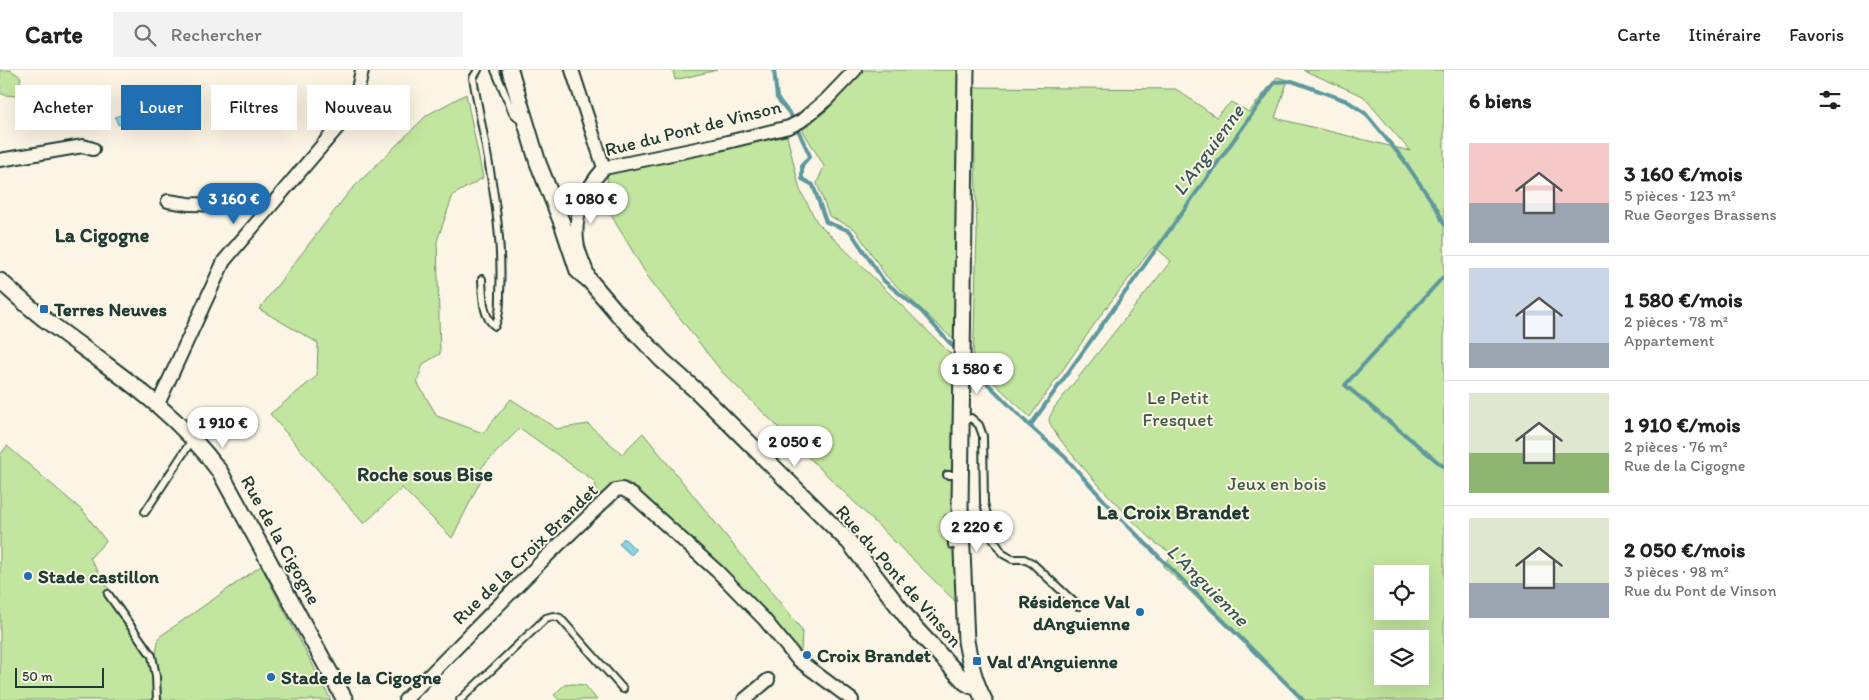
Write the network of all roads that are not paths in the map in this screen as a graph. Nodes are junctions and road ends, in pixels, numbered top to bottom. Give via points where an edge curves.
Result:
1 (362, 70) edge
2 (478, 70) edge
3 (495, 70) edge
4 (510, 70) edge
5 (572, 70) edge
6 (855, 70) edge
7 (966, 70) edge
8 (526, 125) junction
9 (93, 150) dead end
10 (0, 160) edge
11 (604, 168) junction
12 (168, 201) dead end
13 (270, 206) junction
14 (482, 279) dead end
15 (0, 281) edge
16 (590, 281) junction
17 (158, 404) junction
18 (961, 422) junction
19 (193, 438) junction
20 (145, 512) dead end
21 (948, 519) dead end
22 (962, 545) junction
23 (108, 594) dead end
24 (1078, 606) dead end
25 (768, 680) dead end
26 (622, 689) dead end
27 (981, 693) edge
28 (157, 700) edge
29 (346, 700) edge
30 (405, 700) edge
31 (460, 700) edge
32 (744, 700) edge
33 (852, 700) edge

1 - 13 street via 348,115
2 - 14 lane via 473,78 499,231 501,273 496,326 489,322 485,310
3 - 8 lane via 513,113
4 - 8 street
5 - 11 street
6 - 11 street, Rue du Pont de Vinson via 826,100 789,127
7 - 18 street
8 - 16 street via 578,271
9 - 10 street via 83,146
11 - 16 street, Rue du Pont de Vinson via 593,180 582,202 577,225 579,249
12 - 13 street
13 - 17 street via 224,261
15 - 17 street, Rue de la Cigogne
16 - 27 street, Rue du Pont de Vinson via 662,360 849,542 915,628 965,682
17 - 19 street, Rue de la Cigogne
18 - 22 street via 954,475
18 - 24 lane via 971,418 979,425 983,436 984,503 991,533 999,549 1012,559 1032,562
19 - 20 lane
19 - 29 street, Rue de la Cigogne via 220,472
21 - 22 lane via 952,519 952,545
22 - 27 street via 966,641
23 - 28 lane via 152,656
25 - 32 street
26 - 31 lane via 560,618 553,616 546,618
30 - 33 street, Rue de la Croix Brandet via 548,555 616,490 622,489 633,495 718,572 797,659

